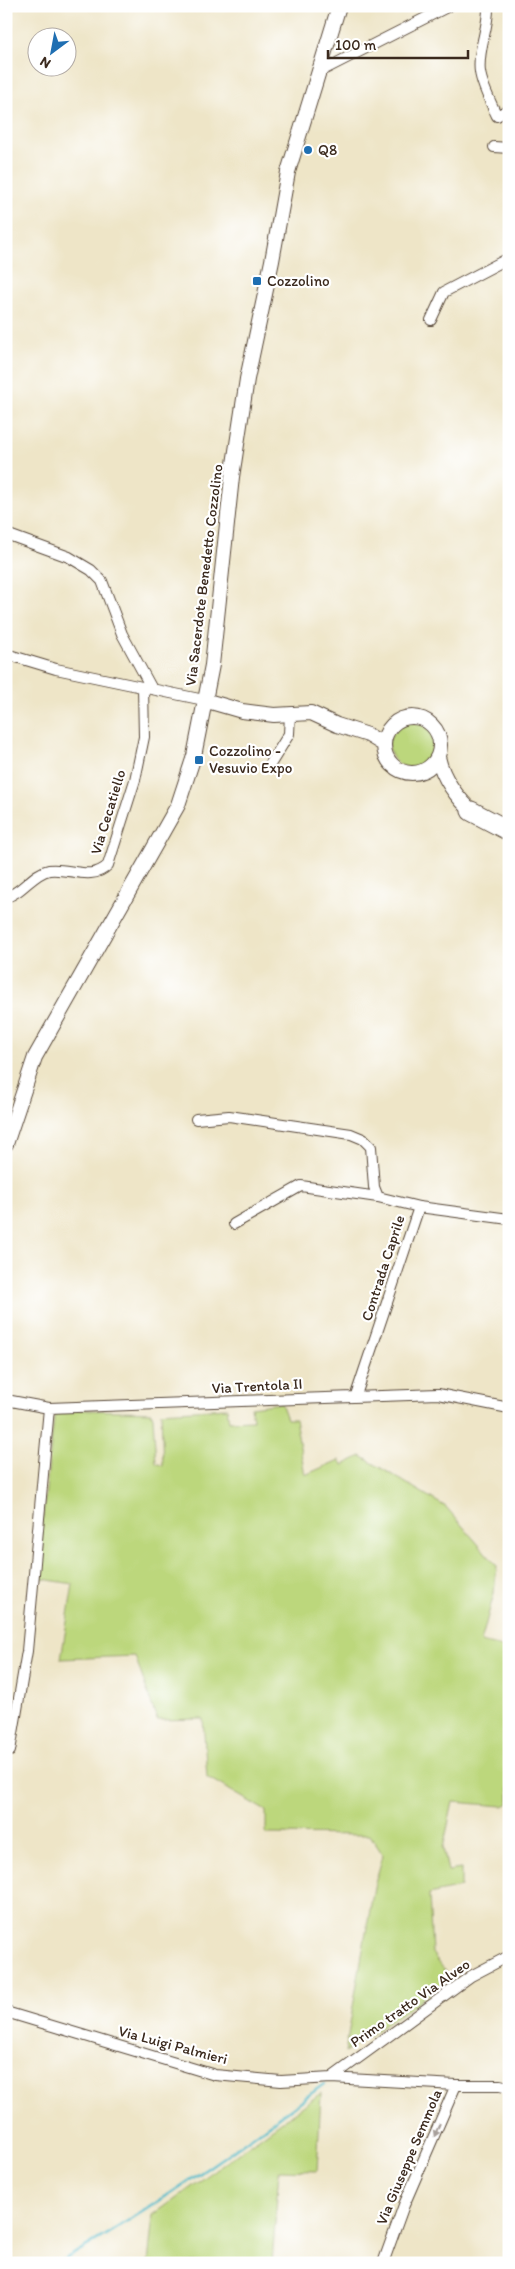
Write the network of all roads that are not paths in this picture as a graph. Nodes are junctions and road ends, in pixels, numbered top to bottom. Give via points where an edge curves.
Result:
1 (339, 6) edge
2 (448, 6) edge
3 (488, 6) edge
4 (319, 72) junction
5 (509, 109) edge
6 (494, 147) dead end
7 (509, 148) edge
8 (509, 258) edge
9 (431, 320) dead end
10 (6, 534) edge
11 (6, 654) edge
12 (148, 688) junction
13 (204, 700) junction
14 (290, 714) junction
15 (388, 729) junction
16 (368, 734) junction
17 (383, 744) junction
18 (438, 757) junction
19 (268, 768) dead end
20 (422, 772) junction
21 (458, 796) junction
22 (471, 811) junction
23 (509, 831) edge
24 (509, 838) edge
25 (6, 897) edge
26 (196, 1119) dead end
27 (6, 1144) edge
28 (378, 1197) junction
29 (419, 1207) junction
30 (509, 1219) edge
31 (234, 1224) dead end
32 (356, 1395) junction
33 (6, 1400) edge
34 (49, 1408) junction
35 (509, 1408) edge
36 (10, 1751) dead end
37 (509, 1956) edge
38 (6, 2012) edge
39 (331, 2078) junction
40 (456, 2085) junction
41 (509, 2087) edge
42 (383, 2263) edge

1 - 4 main road, Via Sacerdote Benedetto Cozzolino
2 - 4 street
3 - 5 street via 480,72 497,116
4 - 13 main road, Via Sacerdote Benedetto Cozzolino via 288,172 247,379 232,477 212,665
6 - 7 street
8 - 9 street via 444,292
10 - 12 street via 70,557 102,581 122,634
11 - 12 street via 56,669
12 - 13 street
12 - 25 street, Via Cecatiello via 144,736 135,780 108,864 94,873 48,870 14,895
13 - 14 main road via 242,711
13 - 27 main road, Via Sacerdote Benedetto Cozzolino via 194,756 178,805 35,1057
14 - 16 main road via 311,713
14 - 19 street via 289,734
15 - 16 main road
15 - 17 main road
15 - 18 main road via 405,717 426,720 439,736
16 - 17 main road
17 - 20 main road via 385,755 400,771
18 - 20 main road
18 - 21 main road via 440,767
20 - 21 main road
21 - 22 main road
22 - 23 highway
22 - 24 main road via 490,828
26 - 28 street via 229,1116 351,1134 371,1147 374,1187
28 - 29 street
28 - 31 street via 301,1186
29 - 30 street, Contrada Caprile
29 - 32 street, Contrada Caprile
32 - 34 street, Via Trentola II
32 - 35 street, Via Trentola II via 438,1394
33 - 34 street, Via Trentola II
34 - 36 street via 27,1651
37 - 39 street, Primo tratto Via Alveo via 471,1976
38 - 39 street, Via Luigi Palmieri via 215,2075 281,2081
39 - 40 street, Via Luigi Palmieri
40 - 41 street, Via Giuseppe Semmola
40 -> 42 street, Via Giuseppe Semmola via 404,2205

